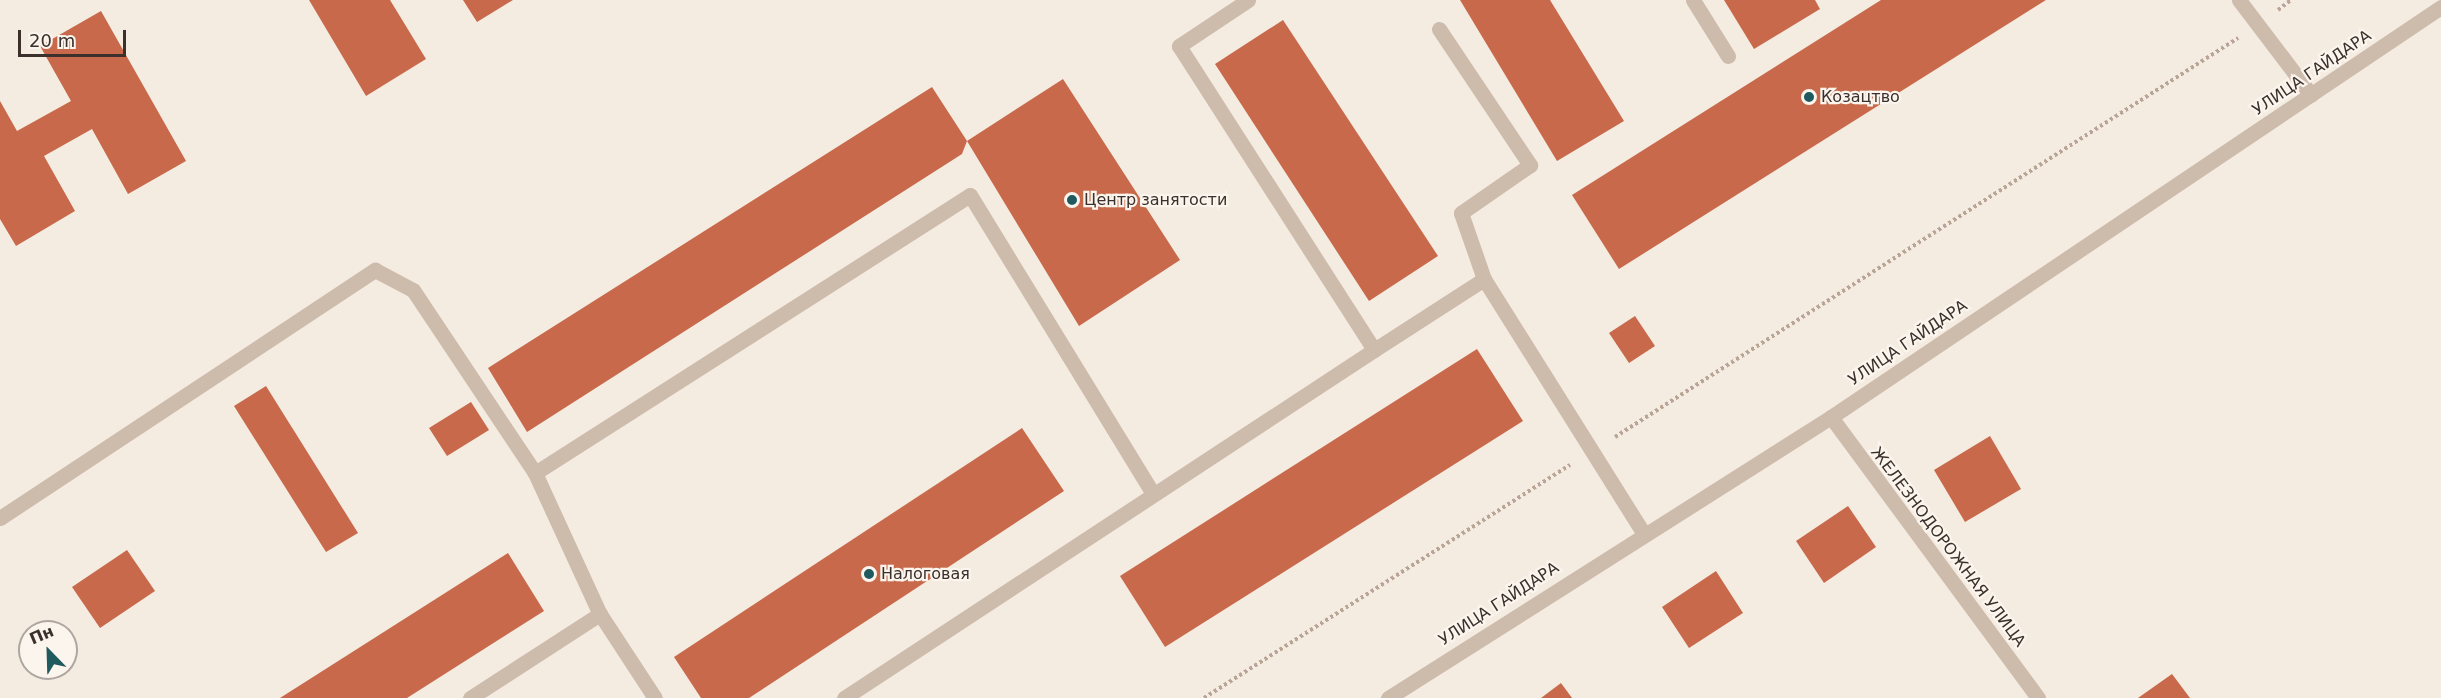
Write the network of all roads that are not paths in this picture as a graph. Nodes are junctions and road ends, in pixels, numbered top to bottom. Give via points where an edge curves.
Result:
1 (1248, 0) edge
2 (1694, 0) edge
3 (2239, 0) edge
4 (2441, 6) edge
5 (1439, 29) dead end
6 (1728, 56) dead end
7 (2311, 95) junction
8 (1484, 279) junction
9 (1374, 350) junction
10 (1831, 417) junction
11 (535, 473) junction
12 (1152, 492) junction
13 (0, 518) edge
14 (1643, 532) junction
15 (600, 614) junction
16 (470, 698) edge
17 (655, 698) edge
18 (844, 698) edge
19 (1388, 698) edge
20 (2038, 698) edge

1 - 9 street via 1179,46
2 - 6 street
3 - 7 street
4 - 7 street, УЛИЦА ГАЙДАРА
5 - 8 street via 1530,165 1461,213
7 - 10 street, УЛИЦА ГАЙДАРА
8 - 9 street
8 - 14 street
9 - 12 street
10 - 14 street, УЛИЦА ГАЙДАРА
10 - 20 street, ЖЕЛЕЗНОДОРОЖНАЯ УЛИЦА
11 - 12 street via 970,195
11 - 13 street via 413,290 375,270
11 - 15 street
12 - 18 street
14 - 19 street, УЛИЦА ГАЙДАРА
15 - 16 street
15 - 17 street

